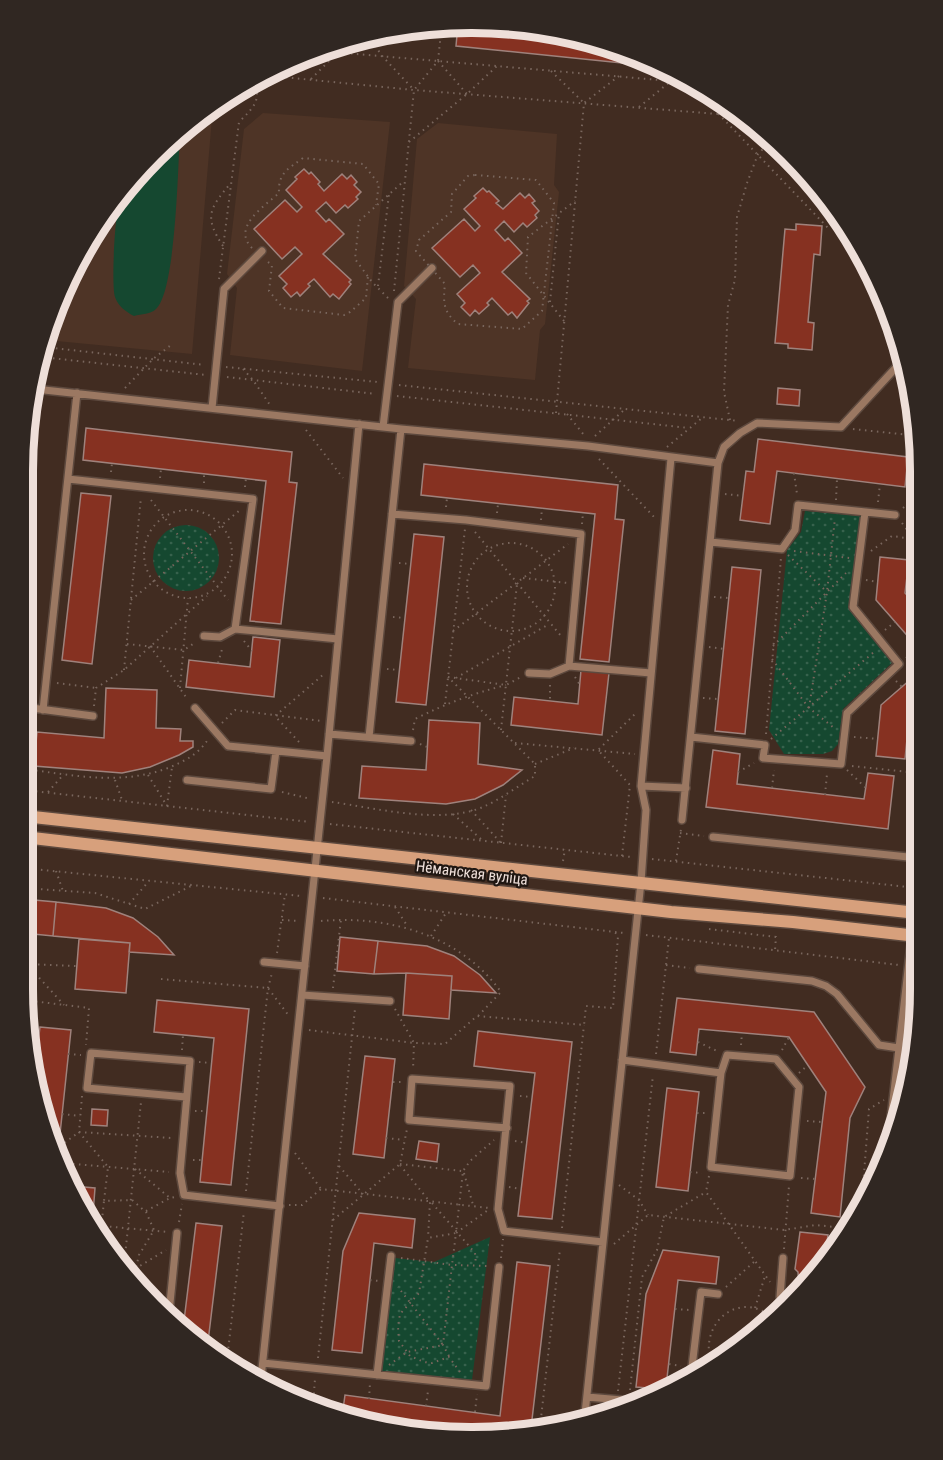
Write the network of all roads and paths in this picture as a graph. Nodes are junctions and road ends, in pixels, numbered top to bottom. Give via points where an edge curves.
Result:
1 (441, 34) edge
2 (374, 44) edge
3 (343, 53) edge
4 (335, 55) edge
5 (383, 57) junction
6 (438, 61) junction
7 (497, 66) junction
8 (550, 70) junction
9 (619, 76) junction
10 (280, 77) edge
11 (310, 80) junction
12 (670, 81) joint
13 (257, 89) edge
14 (414, 90) junction
15 (467, 94) junction
16 (707, 102) edge
17 (584, 103) junction
18 (639, 107) junction
19 (721, 111) edge
20 (718, 114) junction
21 (757, 139) edge
22 (409, 142) junction
23 (765, 147) joint
24 (758, 154) junction
25 (404, 181) junction
26 (231, 182) junction
27 (389, 194) junction
28 (575, 201) junction
29 (376, 205) junction
30 (559, 213) junction
31 (552, 219) junction
32 (830, 230) dead end
33 (261, 253) junction
34 (432, 268) junction
35 (368, 276) junction
36 (378, 287) junction
37 (394, 292) dead end
38 (544, 295) junction
39 (550, 302) junction
40 (393, 303) dead end
41 (564, 321) junction
42 (171, 345) dead end
43 (51, 348) edge
44 (48, 358) edge
45 (153, 359) junction
46 (217, 366) junction
47 (145, 368) junction
48 (897, 368) edge
49 (243, 369) junction
50 (216, 376) junction
51 (253, 380) junction
52 (388, 384) junction
53 (40, 390) edge
54 (77, 393) junction
55 (387, 394) junction
56 (116, 397) junction
57 (557, 402) junction
58 (212, 408) junction
59 (624, 410) junction
60 (556, 413) junction
61 (567, 414) junction
62 (276, 415) junction
63 (296, 417) junction
64 (702, 418) junction
65 (612, 420) junction
66 (730, 420) junction
67 (757, 423) junction
68 (359, 424) junction
69 (383, 427) junction
70 (689, 428) junction
71 (841, 428) junction
72 (401, 429) junction
73 (908, 435) edge
74 (588, 446) junction
75 (656, 456) junction
76 (671, 458) junction
77 (718, 463) junction
78 (794, 474) dead end
79 (68, 479) junction
80 (837, 479) dead end
81 (880, 484) dead end
82 (142, 488) junction
83 (353, 490) junction
84 (715, 493) junction
85 (743, 496) dead end
86 (253, 499) junction
87 (910, 502) edge
88 (798, 505) junction
89 (836, 509) junction
90 (865, 512) junction
91 (877, 513) junction
92 (392, 514) junction
93 (895, 515) junction
94 (164, 517) junction
95 (466, 520) junction
96 (221, 525) junction
97 (665, 528) junction
98 (581, 534) junction
99 (910, 534) edge
100 (910, 538) edge
101 (710, 542) junction
102 (489, 548) junction
103 (782, 549) junction
104 (136, 550) junction
105 (144, 550) junction
106 (190, 551) junction
107 (831, 556) junction
108 (547, 560) junction
109 (859, 560) junction
110 (387, 562) junction
111 (411, 564) dead end
112 (523, 578) junction
113 (153, 581) junction
114 (555, 582) junction
115 (517, 583) junction
116 (458, 585) junction
117 (467, 585) junction
118 (577, 585) junction
119 (218, 586) junction
120 (827, 592) junction
121 (209, 594) junction
122 (705, 596) junction
123 (188, 598) junction
124 (729, 598) dead end
125 (131, 600) junction
126 (237, 612) junction
127 (187, 613) junction
128 (476, 614) junction
129 (544, 616) junction
130 (550, 623) junction
131 (235, 629) junction
132 (453, 631) junction
133 (512, 631) junction
134 (204, 636) joint
135 (338, 639) junction
136 (127, 644) junction
137 (883, 644) junction
138 (150, 646) junction
139 (510, 646) junction
140 (700, 646) junction
141 (773, 646) junction
142 (571, 649) junction
143 (724, 649) dead end
144 (184, 650) junction
145 (910, 655) edge
146 (772, 658) junction
147 (899, 664) junction
148 (336, 665) junction
149 (569, 666) junction
150 (124, 670) junction
151 (529, 672) joint
152 (651, 673) junction
153 (550, 674) junction
154 (448, 677) junction
155 (456, 678) junction
156 (46, 682) junction
157 (506, 685) junction
158 (96, 688) junction
159 (180, 688) junction
160 (466, 695) junction
161 (694, 697) junction
162 (718, 699) dead end
163 (550, 700) dead end
164 (649, 701) junction
165 (445, 704) junction
166 (33, 708) edge
167 (195, 708) joint
168 (809, 708) junction
169 (43, 710) junction
170 (93, 716) joint
171 (275, 716) junction
172 (330, 722) junction
173 (214, 730) junction
174 (501, 730) junction
175 (329, 734) junction
176 (845, 736) junction
177 (369, 737) junction
178 (691, 737) junction
179 (878, 739) dead end
180 (411, 741) joint
181 (513, 743) junction
182 (765, 745) junction
183 (574, 748) junction
184 (598, 750) junction
185 (276, 751) junction
186 (310, 755) junction
187 (644, 755) junction
188 (327, 756) junction
189 (763, 758) junction
190 (775, 759) junction
191 (829, 763) junction
192 (535, 764) junction
193 (841, 764) junction
194 (172, 766) junction
195 (33, 770) edge
196 (738, 772) dead end
197 (910, 772) edge
198 (64, 774) junction
199 (148, 775) junction
200 (115, 780) junction
201 (187, 780) dead end
202 (641, 786) junction
203 (686, 788) junction
204 (772, 788) dead end
205 (866, 788) dead end
206 (272, 789) junction
207 (33, 791) edge
208 (47, 793) junction
209 (506, 793) junction
210 (825, 795) dead end
211 (122, 801) junction
212 (322, 801) junction
213 (167, 806) junction
214 (471, 810) junction
215 (452, 814) junction
216 (33, 817) edge
217 (682, 820) joint
218 (313, 822) dead end
219 (325, 823) dead end
220 (680, 833) junction
221 (713, 837) joint
222 (33, 838) edge
223 (482, 840) junction
224 (501, 843) junction
225 (317, 848) junction
226 (622, 856) junction
227 (634, 857) dead end
228 (910, 857) edge
229 (647, 858) dead end
230 (676, 861) junction
231 (33, 869) edge
232 (315, 870) junction
233 (57, 871) junction
234 (149, 880) junction
235 (640, 882) junction
236 (194, 885) junction
237 (910, 887) edge
238 (33, 889) edge
239 (63, 891) junction
240 (285, 894) junction
241 (304, 896) dead end
242 (316, 898) dead end
243 (129, 904) junction
244 (395, 907) junction
245 (638, 908) junction
246 (910, 910) edge
247 (446, 912) junction
248 (341, 919) junction
249 (282, 920) junction
250 (309, 922) junction
251 (408, 927) junction
252 (701, 929) dead end
253 (614, 931) junction
254 (627, 933) dead end
255 (640, 934) dead end
256 (431, 936) junction
257 (910, 936) edge
258 (669, 938) junction
259 (775, 950) junction
260 (910, 956) edge
261 (264, 962) dead end
262 (275, 963) junction
263 (33, 964) edge
264 (666, 965) junction
265 (77, 966) dead end
266 (305, 966) junction
267 (908, 966) junction
268 (699, 969) joint
269 (33, 972) edge
270 (161, 979) dead end
271 (268, 988) junction
272 (302, 995) junction
273 (332, 998) junction
274 (356, 999) junction
275 (33, 1001) edge
276 (390, 1001) joint
277 (477, 1016) junction
278 (298, 1029) junction
279 (183, 1035) dead end
280 (353, 1036) junction
281 (789, 1037) dead end
282 (698, 1042) dead end
283 (414, 1043) junction
284 (899, 1048) junction
285 (68, 1054) dead end
286 (85, 1055) dead end
287 (727, 1055) junction
288 (776, 1059) junction
289 (181, 1060) junction
290 (622, 1060) junction
291 (655, 1064) junction
292 (721, 1073) junction
293 (412, 1079) junction
294 (141, 1093) junction
295 (894, 1094) junction
296 (510, 1095) junction
297 (186, 1097) junction
298 (532, 1097) dead end
299 (892, 1113) edge
300 (62, 1114) dead end
301 (80, 1116) dead end
302 (409, 1120) junction
303 (796, 1120) junction
304 (822, 1122) dead end
305 (507, 1128) junction
306 (79, 1132) junction
307 (138, 1136) junction
308 (182, 1138) junction
309 (386, 1138) dead end
310 (405, 1140) junction
311 (506, 1140) junction
312 (287, 1142) junction
313 (527, 1143) dead end
314 (62, 1145) edge
315 (70, 1164) edge
316 (400, 1164) junction
317 (339, 1165) junction
318 (108, 1167) junction
319 (135, 1169) junction
320 (463, 1171) junction
321 (690, 1172) dead end
322 (180, 1173) junction
323 (790, 1176) junction
324 (610, 1177) junction
325 (815, 1179) dead end
326 (863, 1186) edge
327 (321, 1189) junction
328 (336, 1191) junction
329 (706, 1192) junction
330 (363, 1194) junction
331 (184, 1195) junction
332 (170, 1198) junction
333 (132, 1200) junction
334 (639, 1200) junction
335 (104, 1202) junction
336 (430, 1202) junction
337 (244, 1203) junction
338 (459, 1205) junction
339 (280, 1206) junction
340 (473, 1207) junction
341 (146, 1212) junction
342 (648, 1215) junction
343 (664, 1217) junction
344 (333, 1220) junction
345 (101, 1223) edge
346 (636, 1224) junction
347 (728, 1224) junction
348 (103, 1225) edge
349 (839, 1227) edge
350 (128, 1228) junction
351 (154, 1230) junction
352 (784, 1230) junction
353 (504, 1231) junction
354 (177, 1233) junction
355 (456, 1233) junction
356 (428, 1238) junction
357 (603, 1242) junction
358 (176, 1244) junction
359 (602, 1255) junction
360 (125, 1256) edge
361 (391, 1256) joint
362 (783, 1258) joint
363 (424, 1261) junction
364 (755, 1261) junction
365 (452, 1265) junction
366 (476, 1265) junction
367 (500, 1268) junction
368 (134, 1269) joint
369 (389, 1275) junction
370 (765, 1275) junction
371 (718, 1294) joint
372 (780, 1297) joint
373 (412, 1303) junction
374 (170, 1307) edge
375 (754, 1308) junction
376 (675, 1309) dead end
377 (699, 1311) junction
378 (766, 1314) edge
379 (443, 1345) junction
380 (407, 1352) junction
381 (229, 1353) edge
382 (449, 1357) junction
383 (709, 1357) edge
384 (263, 1363) junction
385 (692, 1367) edge
386 (317, 1368) junction
387 (262, 1373) edge
388 (374, 1374) junction
389 (429, 1380) junction
390 (468, 1384) junction
391 (478, 1385) junction
392 (632, 1396) edge
393 (587, 1397) junction
394 (314, 1398) edge
395 (369, 1398) dead end
396 (617, 1400) junction
397 (622, 1400) edge
398 (426, 1406) dead end
399 (475, 1412) dead end
400 (585, 1412) edge

1 - 6 path
2 - 5 path
3 - 5 path
4 - 11 path
5 - 6 path
5 - 14 path
6 - 7 path
6 - 14 path
6 - 15 path
7 - 8 path
7 - 15 path
8 - 9 path
8 - 17 path
9 - 12 path
9 - 17 path
10 - 11 path
11 - 14 path
12 - 18 path
13 - 26 path via 255,106 239,122
14 - 15 path
14 - 22 path
15 - 17 path
15 - 22 path
16 - 20 path
17 - 18 path
17 - 28 path
18 - 20 path
19 - 20 path
20 - 24 path
21 - 23 path
22 - 25 path
23 - 24 path
24 - 32 path
24 - 66 path via 737,217 724,392
25 - 27 path
25 - 37 path
26 - 26 path via 228,202 223,246 211,228 213,204
27 - 29 path
27 - 36 path
28 - 30 path
28 - 41 path
29 - 33 path via 379,184 363,164 303,158 283,174 279,193 247,226 247,243
29 - 35 path via 359,221 355,259
30 - 31 path
30 - 39 path
31 - 34 path via 554,203 536,180 468,176 452,194 451,212 419,240 416,251
31 - 38 path
31 - 38 path via 528,237 526,273
33 - 35 path via 272,265 269,291 283,308 344,315 366,298
33 - 46 lane via 225,289
34 - 38 path via 445,284 444,308 458,324 522,329 542,311
34 - 52 lane via 398,302
35 - 36 path
36 - 40 path
38 - 39 path
39 - 41 path
41 - 57 path
42 - 45 path
43 - 45 path
44 - 47 path
45 - 46 path
45 - 47 path
46 - 49 path
46 - 50 lane
47 - 50 path
47 - 56 path
48 - 71 lane
49 - 51 path
49 - 52 path
50 - 51 path
50 - 58 lane
51 - 55 path
51 - 62 path
52 - 55 lane
52 - 57 path
53 - 54 lane
54 - 56 lane
54 - 79 lane
55 - 60 path
55 - 69 lane
56 - 58 lane
57 - 59 path
57 - 60 path
58 - 62 lane
59 - 64 path
59 - 65 path
60 - 61 path
61 - 65 path
61 - 74 path via 588,439
62 - 63 lane
63 - 68 lane
63 - 83 path
64 - 66 path
64 - 70 path
65 - 70 path
65 - 74 path
66 - 67 path
67 - 71 lane
67 - 77 lane via 724,447
68 - 69 lane
68 - 83 lane
69 - 72 lane
70 - 75 path
71 - 73 path
72 - 74 lane
72 - 92 lane
74 - 75 lane
74 - 97 path
75 - 76 lane
76 - 77 lane
76 - 97 lane
77 - 84 lane
78 - 88 path
79 - 82 lane
79 - 156 lane
80 - 89 path
81 - 91 path
82 - 86 lane
82 - 94 path
82 - 104 path
83 - 135 lane
84 - 85 path
84 - 101 lane
86 - 96 path
86 - 126 lane
87 - 93 path
88 - 89 lane
88 - 103 lane via 795,530
89 - 90 lane
89 - 107 path
90 - 91 lane
90 - 109 lane
91 - 93 lane
92 - 95 lane
92 - 110 lane
93 - 99 path
94 - 96 path via 188,510 212,517
94 - 105 path via 148,535
94 - 106 path
95 - 98 lane
95 - 102 path
95 - 116 path
96 - 106 path
96 - 119 path via 232,556
97 - 152 lane
98 - 108 path
98 - 118 lane
100 - 109 path via 892,536
101 - 103 lane
101 - 122 lane
102 - 108 path via 513,542 526,545
102 - 115 path
102 - 117 path via 472,566
103 - 107 path
103 - 120 path
103 - 141 path
104 - 105 path
104 - 125 path
105 - 113 path
106 - 113 path
106 - 119 path
107 - 109 path
107 - 120 path
108 - 112 path
108 - 114 path
109 - 120 path
109 - 137 lane via 853,607
110 - 111 path
110 - 177 lane
112 - 114 path
112 - 115 path
113 - 123 path via 169,594
113 - 125 path
114 - 118 path
114 - 129 path via 555,595
115 - 128 path
115 - 129 path
115 - 133 path
116 - 117 path
116 - 132 path
117 - 128 path
118 - 142 lane
119 - 121 path
119 - 126 path
120 - 141 path
120 - 168 path
121 - 123 path
121 - 127 path
122 - 124 path
122 - 140 lane
123 - 127 path
125 - 136 path
126 - 131 lane
127 - 138 path
127 - 144 path
128 - 132 path
128 - 133 path via 492,627
129 - 130 path
129 - 133 path via 535,624
130 - 139 path
130 - 142 path
131 - 134 lane via 220,637
131 - 135 lane
132 - 154 path
133 - 139 path
134 - 144 path
135 - 148 lane
136 - 138 path
136 - 150 path
137 - 147 lane
137 - 168 path
138 - 144 path
138 - 150 path
138 - 159 path
139 - 155 path
139 - 157 path
140 - 143 path
140 - 161 lane
141 - 146 path
142 - 149 lane
144 - 159 path
145 - 147 path
146 - 168 path
146 - 182 path
147 - 176 lane via 847,713
148 - 171 path
148 - 172 lane
149 - 152 lane
149 - 153 lane
150 - 158 path
151 - 153 lane
151 - 157 path
152 - 164 lane
153 - 163 path
154 - 155 path
154 - 160 path
154 - 165 path
155 - 157 path
156 - 158 path
156 - 169 lane
157 - 160 path
157 - 174 path
158 - 170 path
159 - 167 path
160 - 165 path
160 - 174 path
161 - 162 path
161 - 178 lane
164 - 184 path
164 - 187 lane
165 - 180 path via 416,719
166 - 169 lane
167 - 173 lane
168 - 176 path
168 - 182 path
169 - 170 lane
171 - 172 path
171 - 173 path via 236,710
171 - 186 path
172 - 175 lane
173 - 185 lane via 228,746
173 - 194 path via 188,760
174 - 181 path
175 - 177 lane
175 - 188 lane
176 - 179 path
176 - 193 lane
177 - 180 lane
178 - 182 lane
178 - 203 lane
181 - 183 path
181 - 192 path
182 - 189 lane
183 - 184 path
183 - 192 path
184 - 187 path
184 - 226 path via 630,785
185 - 186 lane
185 - 206 lane
186 - 188 lane
187 - 202 lane
188 - 212 lane
189 - 190 lane
189 - 196 path
190 - 191 lane
190 - 204 path
191 - 193 lane
191 - 210 path
192 - 209 path via 535,776
193 - 197 path
193 - 205 path
194 - 199 path
194 - 213 path
195 - 198 path
198 - 200 path
198 - 208 path
199 - 200 path
199 - 213 path
200 - 211 path
201 - 206 lane
202 - 203 lane
202 - 235 lane via 645,810
203 - 217 lane
206 - 212 path
207 - 208 path
208 - 211 path
209 - 214 path
209 - 224 path
211 - 213 path
212 - 215 path via 419,815
212 - 225 lane
213 - 218 path
214 - 215 path
214 - 224 path
215 - 223 path
216 - 225 main road, Нёманская вуліца
217 - 220 path
219 - 223 path
220 - 221 path
220 - 230 path
221 - 228 lane
222 - 232 main road, Нёманская вуліца
223 - 224 path
224 - 226 path
225 - 232 lane
225 - 235 main road, Нёманская вуліца
226 - 227 path
229 - 230 path
230 - 237 path
231 - 233 path
232 - 245 main road, Нёманская вуліца
232 - 250 lane
233 - 234 path
233 - 239 path
234 - 236 path
234 - 243 path
235 - 245 lane
235 - 246 main road, Нёманская вуліца
236 - 240 path
236 - 243 path via 146,909
238 - 239 path
239 - 243 path via 95,893
240 - 241 path
240 - 249 path
242 - 244 path
244 - 247 path
244 - 251 path
245 - 257 main road, Нёманская вуліца
245 - 290 lane
247 - 253 path
247 - 256 path
248 - 250 path
248 - 251 path
248 - 273 path
249 - 250 path
249 - 262 path
250 - 266 lane
251 - 256 path
252 - 259 path via 776,937
253 - 254 path
253 - 277 path via 618,936 613,1008 586,1006 584,1025
255 - 258 path
256 - 277 path via 489,975 501,992
258 - 259 path
258 - 264 path
259 - 267 path
260 - 267 lane
261 - 262 lane
262 - 266 lane
262 - 271 path
263 - 265 path
264 - 268 path
264 - 291 path
266 - 272 lane
267 - 284 lane
268 - 284 lane via 812,981 826,986 879,1045
269 - 275 path via 64,1005
270 - 271 path
271 - 278 path
271 - 337 path
272 - 273 lane
272 - 278 lane
273 - 274 lane
274 - 276 lane
274 - 280 path
276 - 283 path
277 - 283 path via 445,1044
278 - 280 path
278 - 312 lane
279 - 289 path
280 - 283 path
280 - 317 path
281 - 288 path
282 - 287 path
283 - 293 path
284 - 295 lane
285 - 286 path
287 - 288 lane
287 - 292 lane
288 - 303 lane via 800,1087
289 - 294 lane via 91,1053 87,1088
289 - 297 lane via 190,1061
290 - 291 lane
290 - 324 lane
291 - 292 lane
291 - 334 path
292 - 323 lane via 711,1167
293 - 296 lane via 510,1086
293 - 302 lane
294 - 297 lane
294 - 307 path
295 - 299 lane
295 - 326 path via 869,1109
296 - 298 path
296 - 305 lane
297 - 308 lane
300 - 301 path
302 - 305 lane
302 - 310 path
303 - 304 path
303 - 323 lane
305 - 311 lane
305 - 320 path
306 - 307 path
306 - 314 path
306 - 318 path
307 - 308 path
307 - 319 path
308 - 322 lane
309 - 310 path
310 - 316 path
311 - 313 path
311 - 353 lane via 498,1209
312 - 327 path
312 - 339 lane
315 - 318 path
316 - 320 path
316 - 330 path
316 - 336 path
317 - 328 path
317 - 330 path
318 - 319 path
318 - 335 path
319 - 322 path
319 - 332 path
319 - 333 path
320 - 338 path
320 - 340 path
321 - 329 path via 710,1174
322 - 331 lane
323 - 325 path
323 - 352 path
324 - 334 path
324 - 357 lane
327 - 328 path
327 - 339 path via 302,1205
328 - 330 path
328 - 344 path
329 - 343 path
329 - 347 path
330 - 336 path
330 - 344 path
331 - 332 path
331 - 337 lane
331 - 354 path
332 - 341 path
333 - 335 path
333 - 341 path
333 - 350 path
334 - 342 path
334 - 346 path
335 - 345 path
336 - 338 path
336 - 355 path
336 - 356 path
337 - 339 lane
337 - 381 path
338 - 340 path
338 - 355 path
339 - 384 lane
340 - 355 path via 490,1209
341 - 351 path
342 - 343 path
342 - 346 path
343 - 347 path
343 - 392 path via 657,1250 642,1277
344 - 386 path
346 - 359 path
346 - 396 path
347 - 352 path
347 - 364 path
348 - 350 path
349 - 352 path via 816,1225
350 - 351 path
350 - 360 path
351 - 354 path
351 - 368 path
352 - 362 path
353 - 357 lane
353 - 367 path
354 - 358 lane
355 - 356 path
355 - 365 path
355 - 366 path via 475,1253
356 - 363 path
357 - 359 lane
358 - 368 path
358 - 374 lane
359 - 393 lane
361 - 363 path
361 - 369 lane
362 - 372 lane
363 - 365 path
363 - 373 path via 419,1293
364 - 370 path
364 - 371 path
365 - 366 path
365 - 379 path
366 - 367 path
367 - 391 lane via 486,1386
369 - 373 path
369 - 388 lane
370 - 372 path
370 - 375 path
371 - 377 lane via 701,1292
373 - 379 path
373 - 380 path via 400,1314 398,1327 399,1341
375 - 378 path
375 - 383 path via 729,1312 719,1319 711,1330
376 - 377 path
377 - 385 lane
379 - 380 path
379 - 382 path
380 - 382 path via 432,1363
380 - 388 path
382 - 390 path
384 - 386 lane
384 - 387 lane
386 - 388 lane
386 - 394 path
388 - 389 lane
388 - 395 path
389 - 390 lane
389 - 398 path
390 - 391 lane
391 - 399 path
393 - 396 lane
393 - 400 lane
396 - 397 lane

